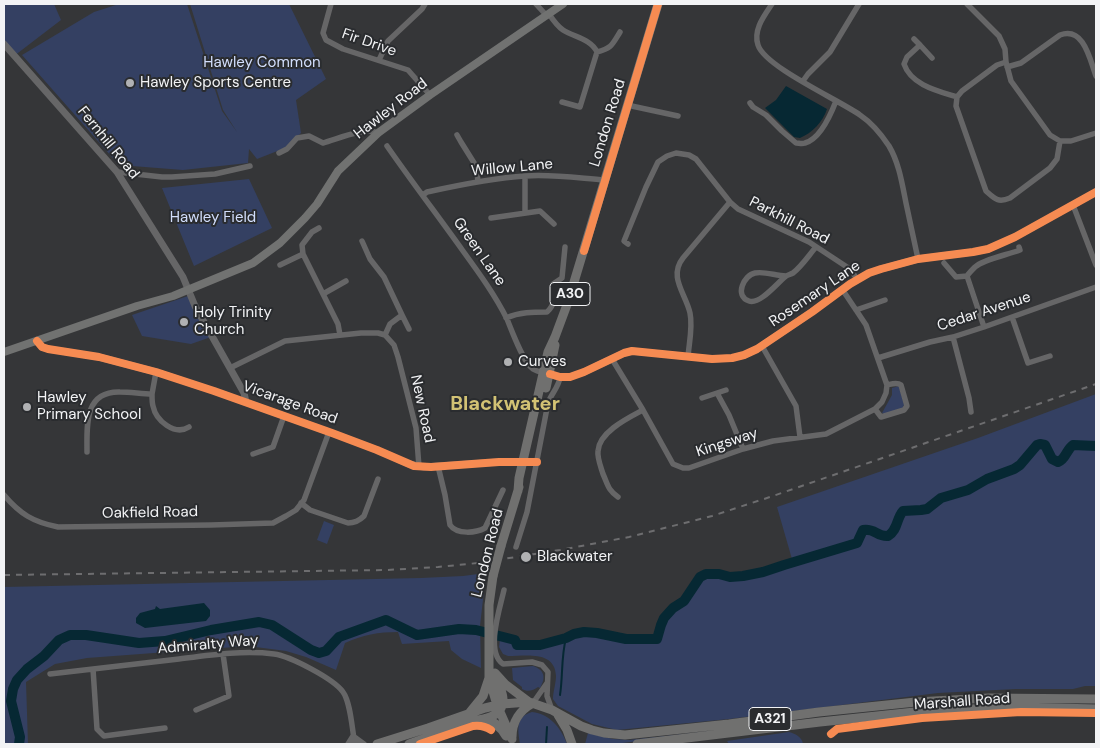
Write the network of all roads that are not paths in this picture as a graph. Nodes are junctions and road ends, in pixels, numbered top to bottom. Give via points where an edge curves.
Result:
1 (331, 4) edge
2 (425, 4) edge
3 (536, 4) edge
4 (563, 4) edge
5 (658, 4) edge
6 (772, 4) edge
7 (859, 4) edge
8 (967, 4) edge
9 (548, 15) junction
10 (620, 32) dead end
11 (914, 40) dead end
12 (4, 44) edge
13 (920, 45) junction
14 (597, 52) junction
15 (932, 58) dead end
16 (379, 60) junction
17 (1007, 65) junction
18 (1096, 73) edge
19 (803, 81) junction
20 (430, 96) junction
21 (957, 97) junction
22 (836, 101) junction
23 (562, 102) dead end
24 (750, 103) dead end
25 (627, 105) junction
26 (678, 116) dead end
27 (378, 133) junction
28 (1096, 133) edge
29 (457, 135) dead end
30 (1060, 142) junction
31 (387, 146) dead end
32 (279, 153) dead end
33 (250, 166) dead end
34 (117, 172) junction
35 (525, 176) junction
36 (605, 180) junction
37 (478, 181) junction
38 (1096, 192) edge
39 (423, 195) junction
40 (730, 202) junction
41 (1073, 205) junction
42 (525, 212) junction
43 (491, 218) dead end
44 (554, 224) dead end
45 (319, 228) dead end
46 (362, 241) dead end
47 (628, 244) dead end
48 (565, 247) dead end
49 (816, 247) junction
50 (1019, 247) dead end
51 (303, 254) junction
52 (918, 259) junction
53 (944, 263) dead end
54 (280, 265) dead end
55 (1096, 265) edge
56 (786, 276) junction
57 (967, 276) junction
58 (857, 279) junction
59 (346, 281) dead end
60 (187, 287) junction
61 (1096, 287) edge
62 (842, 289) junction
63 (323, 294) junction
64 (885, 300) dead end
65 (856, 310) junction
66 (402, 315) junction
67 (1012, 317) junction
68 (506, 318) junction
69 (984, 327) junction
70 (409, 329) dead end
71 (340, 335) junction
72 (385, 335) junction
73 (953, 337) junction
74 (37, 341) junction
75 (762, 346) junction
76 (4, 352) edge
77 (1050, 356) dead end
78 (688, 357) junction
79 (878, 358) junction
80 (612, 359) junction
81 (1028, 363) junction
82 (1022, 366) dead end
83 (230, 368) junction
84 (156, 372) junction
85 (547, 374) junction
86 (560, 377) junction
87 (887, 385) junction
88 (726, 390) dead end
89 (717, 393) junction
90 (152, 394) junction
91 (702, 398) dead end
92 (246, 402) junction
93 (546, 402) junction
94 (644, 410) junction
95 (875, 410) junction
96 (971, 412) dead end
97 (284, 416) junction
98 (189, 427) dead end
99 (329, 432) junction
100 (800, 437) junction
101 (743, 449) junction
102 (87, 452) dead end
103 (253, 454) dead end
104 (530, 462) junction
105 (438, 466) junction
106 (419, 467) junction
107 (378, 479) dead end
108 (503, 490) dead end
109 (4, 495) edge
110 (618, 497) dead end
111 (302, 503) junction
112 (516, 547) dead end
113 (504, 590) dead end
114 (492, 626) junction
115 (491, 648) junction
116 (224, 654) junction
117 (93, 669) junction
118 (50, 674) dead end
119 (492, 675) junction
120 (547, 683) junction
121 (1096, 698) edge
122 (531, 702) junction
123 (499, 707) junction
124 (1096, 709) edge
125 (196, 710) dead end
126 (554, 711) junction
127 (468, 714) junction
128 (484, 720) junction
129 (165, 728) dead end
130 (353, 736) junction
131 (512, 742) edge
132 (348, 744) edge
133 (355, 744) edge
134 (364, 744) edge
135 (378, 744) edge
136 (409, 744) edge
137 (572, 744) edge
138 (638, 744) edge

1 - 16 street, Fir Drive via 323,33 326,40
2 - 16 street via 388,41
3 - 9 street
4 - 9 main road, Hawley Road
5 - 25 main road, London Road / A30
6 - 19 street via 756,35 761,53
7 - 19 street via 830,52
8 - 17 street via 999,36
9 - 14 street via 563,30 587,41
9 - 20 main road, Hawley Road
10 - 14 street via 610,47
11 - 13 street
12 - 34 street, Fernhill Road
13 - 15 street
13 - 21 street via 907,57 906,71 922,84
14 - 23 street via 580,107
16 - 20 street, Fir Drive via 408,70
17 - 18 street via 1021,63 1065,33 1084,43
17 - 21 street via 997,65
17 - 30 street via 1011,81 1050,135
19 - 22 street
20 - 27 main road, Hawley Road
21 - 30 street via 956,106 986,191 994,198 1003,201 1010,198 1050,168 1057,159
22 - 24 street via 827,122 805,143 796,143
22 - 52 street via 874,126 897,162
25 - 26 street
25 - 36 main road, London Road / A30
27 - 32 street via 365,131 323,143 309,136 297,138
27 - 60 main road, Hawley Road via 338,172 317,204 280,243 254,263
28 - 30 street
29 - 37 street via 476,166
31 - 39 street, Green Lane
33 - 34 street via 215,174 172,177
34 - 60 street, Fernhill Road
35 - 36 street, Willow Lane
35 - 37 street, Willow Lane
35 - 42 street
36 - 85 main road, London Road / A30 via 555,337
37 - 39 street, Willow Lane
38 - 41 street, Rosemary Lane
39 - 68 street, Green Lane via 495,297
40 - 47 street via 696,159 676,153 667,156 658,162 646,187 624,241
40 - 49 street, Parkhill Road
40 - 78 street, Parkhill Road via 676,270 690,312
41 - 52 street, Rosemary Lane via 988,249
41 - 55 street
42 - 43 street
42 - 44 street via 540,211
45 - 51 street via 302,245
46 - 66 street
48 - 68 street via 562,278 553,284 552,308 547,312 526,312
49 - 56 street via 793,273
49 - 58 street, Parkhill Road via 850,269
50 - 57 street via 1020,250 976,266
51 - 54 street
51 - 63 street
52 - 58 street, Rosemary Lane
53 - 57 street via 956,277
56 - 56 street via 754,273 743,283 743,297 754,301
57 - 69 street
58 - 62 street, Rosemary Lane
59 - 63 street
60 - 74 main road, Hawley Road via 173,296
60 - 83 street, Fernhill Road
61 - 67 street, Cedar Avenue
62 - 65 street
62 - 75 street, Rosemary Lane
63 - 71 street
64 - 65 street
65 - 79 street via 866,325
66 - 70 street
66 - 72 street via 390,324
67 - 69 street, Cedar Avenue
67 - 81 street
68 - 85 street, Green Lane via 531,367
69 - 73 street, Cedar Avenue
71 - 72 street
71 - 83 street via 285,341
72 - 106 street, New Road via 394,345 398,357 416,428
73 - 79 street, Cedar Avenue
73 - 96 street
74 - 76 main road, Hawley Road
74 - 84 street, Vicarage Road via 48,349 98,357
75 - 78 street, Rosemary Lane via 744,356 732,358
75 - 100 street via 796,406
77 - 81 street
78 - 80 street, Rosemary Lane via 632,351
79 - 87 street
80 - 86 street, Rosemary Lane via 575,375
80 - 94 street, Kingsway
81 - 82 street
83 - 92 street, Fernhill Road
84 - 90 street
84 - 92 street, Vicarage Road
85 - 86 street
85 - 93 main road, London Road / A30
85 - 104 main road, London Road / A30
86 - 93 street
87 - 95 street via 882,402
87 - 95 street via 901,385 907,406 904,410 881,417
88 - 89 street
89 - 91 street
89 - 101 street
90 - 98 street via 153,406 161,421 177,430
90 - 102 street via 120,392 105,393 99,397 88,415
92 - 97 street, Vicarage Road
93 - 104 main road, London Road / A30
94 - 101 street, Kingsway via 673,464 683,468
94 - 110 street via 611,430 599,444 597,454 601,467 610,492
95 - 100 street, Kingsway via 826,434
97 - 99 street, Vicarage Road
97 - 103 street via 273,447
99 - 106 street, Vicarage Road
99 - 111 street
100 - 101 street, Kingsway
104 - 105 street, Vicarage Road
104 - 112 street via 527,512
104 - 114 main road, London Road / A30, bridge via 493,576 488,606
105 - 106 street, Vicarage Road
105 - 108 street via 450,526 459,532 485,528
107 - 111 street via 364,516 355,523 348,524 310,510
109 - 111 street, Oakfield Road via 32,520 58,526 269,524
113 - 114 street
114 - 115 main road, London Road / A30
115 - 119 main road, London Road / A30
115 - 120 street via 503,664 532,662 542,665 548,672
116 - 117 street, Admiralty Way
116 - 125 street via 228,696
116 - 130 street, Admiralty Way via 253,652 285,656 332,682 344,694
117 - 118 street, Admiralty Way
117 - 129 street via 97,729 104,736
119 - 122 main road
119 - 123 main road, London Road / A30
119 - 127 main road via 481,700
120 - 122 street
120 - 126 street via 548,699
121 - 126 main road, Marshall Road / A321 via 947,699 630,735 592,730
122 - 123 main road
122 - 126 main road, Marshall Road
122 - 131 main road via 516,718
123 - 127 main road
123 - 128 main road via 495,715
123 - 131 main road, London Road / A30
124 - 138 main road, Marshall Road / A321 via 1018,707 924,711
126 - 137 main road
127 - 135 main road
128 - 131 main road via 498,725
128 - 136 main road
130 - 132 street
130 - 133 street, Admiralty Way
130 - 134 street

